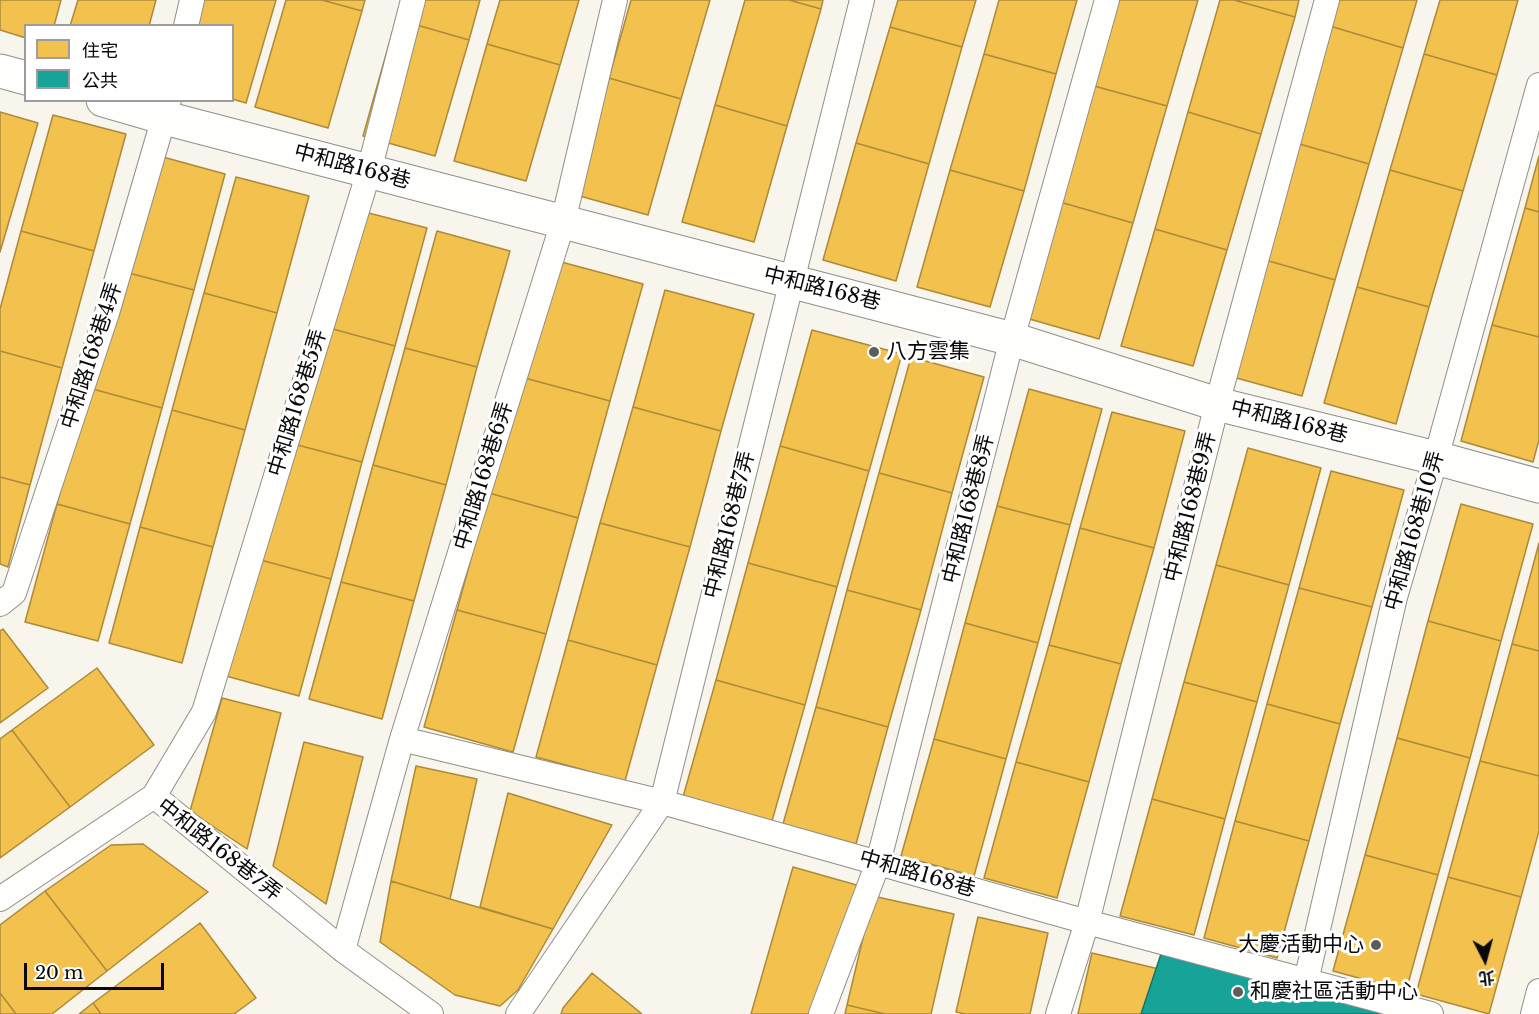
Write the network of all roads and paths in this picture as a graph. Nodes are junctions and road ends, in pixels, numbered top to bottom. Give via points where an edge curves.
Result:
1 (192, 0) edge
2 (413, 0) edge
3 (615, 0) edge
4 (862, 0) edge
5 (1107, 0) edge
6 (1327, 0) edge
7 (186, 24) edge
8 (0, 71) edge
9 (24, 77) edge
10 (1539, 85) edge
11 (116, 102) edge
12 (167, 110) edge
13 (369, 171) junction
14 (563, 222) junction
15 (791, 281) junction
16 (1012, 339) junction
17 (1217, 404) junction
18 (1436, 458) junction
19 (1539, 486) edge
20 (0, 604) edge
21 (402, 739) junction
22 (154, 796) junction
23 (662, 802) junction
24 (878, 863) junction
25 (0, 898) edge
26 (1087, 922) junction
27 (343, 950) junction
28 (1306, 981) junction
29 (1539, 991) edge
30 (431, 1014) edge
31 (518, 1014) edge
32 (821, 1014) edge
33 (1058, 1014) edge
34 (1431, 1014) edge
35 (1533, 1014) edge

1 - 7 lane
2 - 13 lane, 中和路168巷5弄
3 - 14 lane, 中和路168巷6弄
4 - 15 lane, 中和路168巷7弄
5 - 16 lane, 中和路168巷8弄
6 - 17 lane, 中和路168巷9弄
8 - 9 street
10 - 18 lane, 中和路168巷10弄
11 - 12 street, 中和路168巷
12 - 13 street, 中和路168巷
12 - 20 lane, 中和路168巷4弄 via 107,314 14,592
13 - 14 street, 中和路168巷
13 - 22 lane, 中和路168巷5弄 via 204,712
14 - 15 street, 中和路168巷
14 - 21 lane, 中和路168巷6弄
15 - 16 street, 中和路168巷
15 - 23 lane, 中和路168巷7弄
16 - 17 street, 中和路168巷
16 - 24 lane, 中和路168巷8弄
17 - 18 street, 中和路168巷
17 - 26 lane, 中和路168巷9弄
18 - 19 street, 中和路168巷
18 - 28 lane, 中和路168巷10弄 via 1395,597
21 - 23 lane, 中和路168巷
21 - 27 lane, 中和路168巷6弄
22 - 25 lane, 中和路168巷7弄
22 - 27 lane, 中和路168巷7弄
23 - 24 lane, 中和路168巷
23 - 31 lane, 中和路168巷7弄
24 - 26 lane, 中和路168巷
24 - 32 lane, 中和路168巷8弄
26 - 28 lane, 中和路168巷
26 - 33 lane, 中和路168巷9弄
27 - 30 lane, 中和路168巷7弄
28 - 34 lane, 中和路168巷
29 - 35 lane

